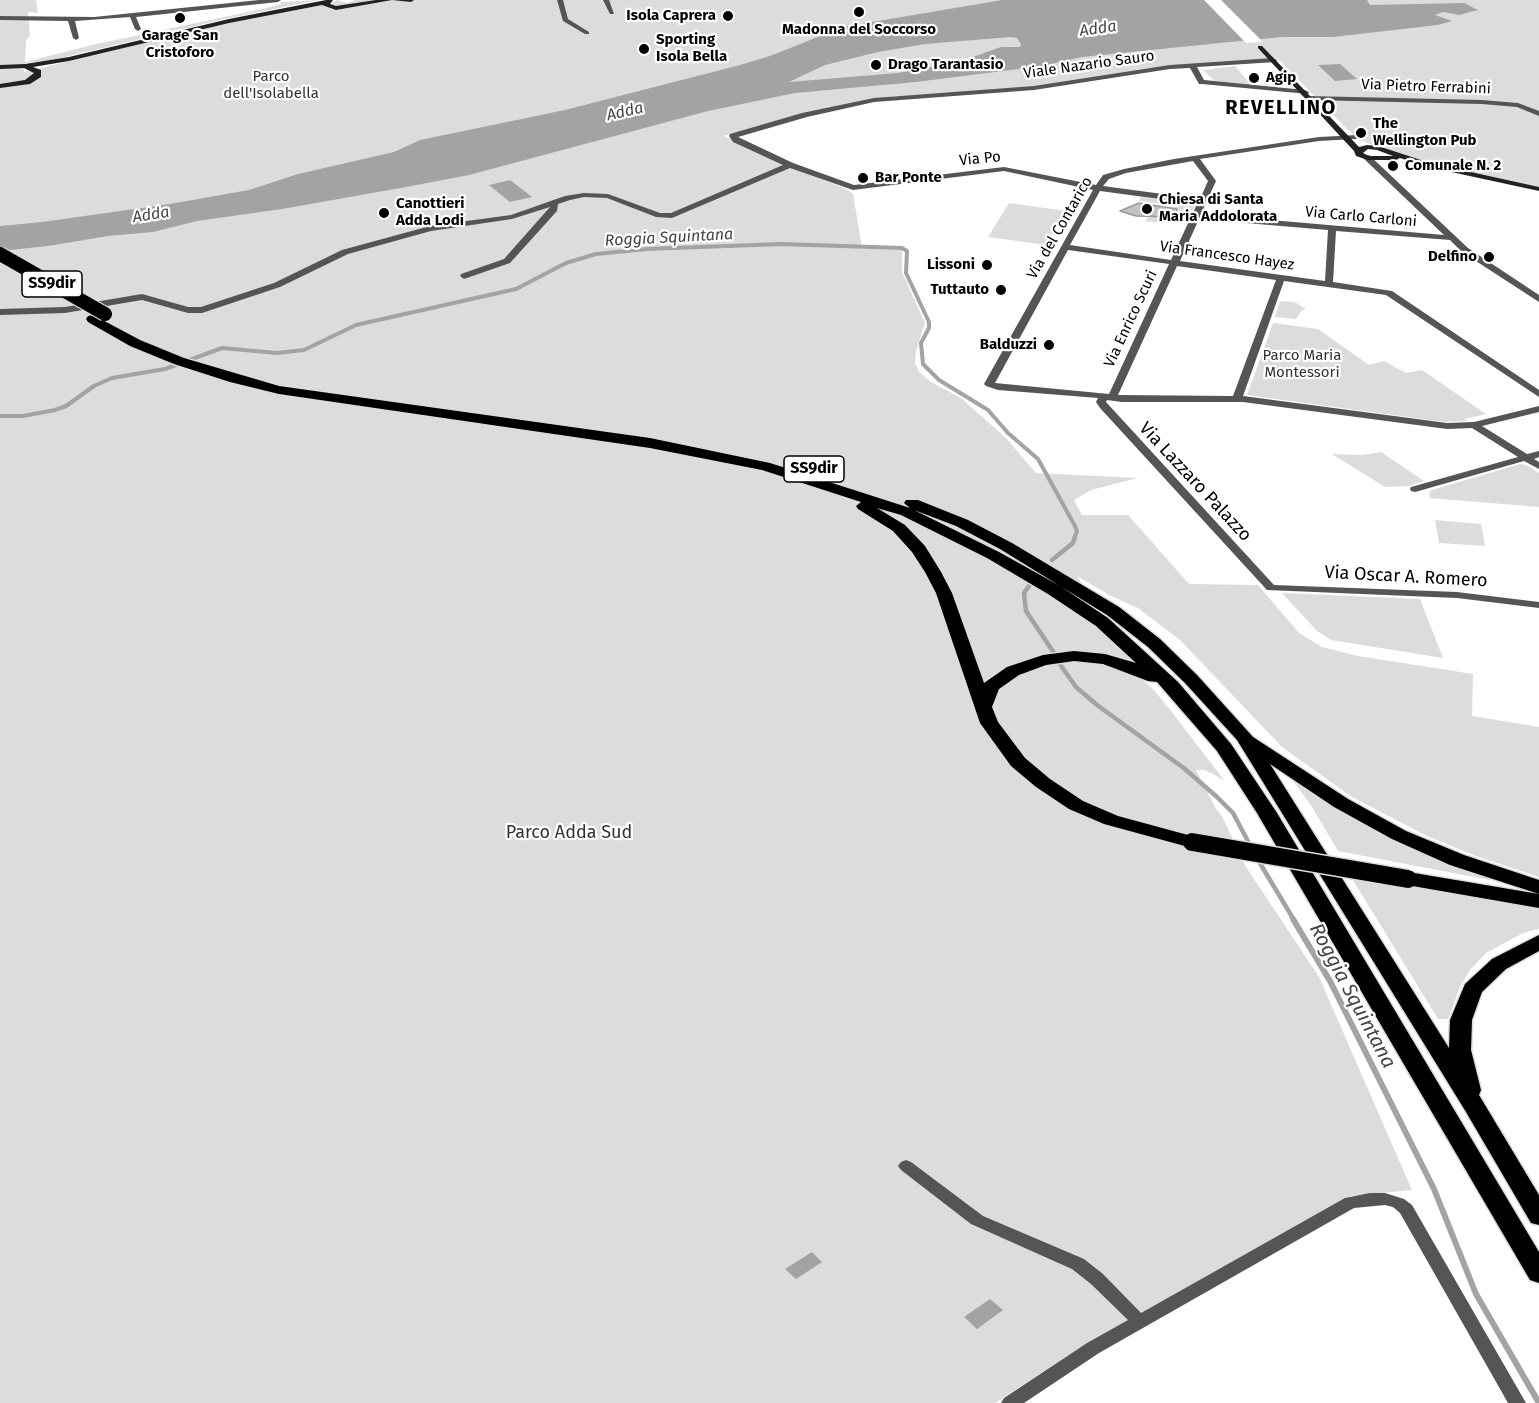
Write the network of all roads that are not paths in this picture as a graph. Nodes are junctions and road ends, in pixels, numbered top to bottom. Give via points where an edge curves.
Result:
1 (188, 0) edge
2 (271, 0) edge
3 (278, 0) edge
4 (389, 0) edge
5 (398, 0) edge
6 (411, 0) edge
7 (606, 0) edge
8 (329, 2) edge
9 (349, 2) edge
10 (561, 3) edge
11 (191, 9) junction
12 (612, 13) dead end
13 (132, 15) junction
14 (0, 18) edge
15 (71, 20) junction
16 (138, 29) dead end
17 (587, 33) dead end
18 (76, 38) dead end
19 (1260, 47) dead end
20 (69, 59) junction
21 (1273, 60) junction
22 (0, 66) edge
23 (25, 66) junction
24 (1193, 67) junction
25 (38, 72) junction
26 (0, 86) edge
27 (1307, 95) junction
28 (1539, 114) edge
29 (734, 135) joint
30 (1351, 137) junction
31 (1375, 147) junction
32 (1358, 150) junction
33 (1385, 156) junction
34 (1366, 157) junction
35 (1195, 158) junction
36 (790, 165) junction
37 (1381, 170) junction
38 (1097, 188) junction
39 (1539, 189) edge
40 (1202, 202) junction
41 (553, 203) junction
42 (1196, 216) junction
43 (1332, 228) junction
44 (1452, 238) junction
45 (1064, 247) junction
46 (0, 254) edge
47 (1174, 262) junction
48 (0, 264) edge
49 (464, 276) dead end
50 (1281, 277) junction
51 (1329, 284) junction
52 (1539, 299) edge
53 (0, 312) edge
54 (99, 317) junction
55 (292, 388) junction
56 (1539, 394) edge
57 (1108, 397) junction
58 (1237, 398) junction
59 (1539, 409) edge
60 (1474, 425) junction
61 (1539, 454) edge
62 (1525, 458) junction
63 (1539, 466) edge
64 (808, 478) junction
65 (1415, 489) dead end
66 (1271, 588) joint
67 (1539, 605) edge
68 (1172, 686) junction
69 (984, 706) junction
70 (1244, 737) junction
71 (1539, 887) edge
72 (1539, 902) edge
73 (1539, 942) edge
74 (1474, 1106) junction
75 (906, 1166) dead end
76 (1539, 1216) edge
77 (1539, 1274) edge
78 (1140, 1322) junction
79 (1010, 1403) edge
80 (1517, 1403) edge

1 - 11 street
2 - 3 street
2 - 11 street
4 - 9 street
5 - 6 street
7 - 12 street
8 - 9 street
8 - 20 street via 268,12
10 - 17 street via 565,20
11 - 13 street
13 - 15 street
13 - 16 street
14 - 15 street
15 - 18 street
19 - 21 street
20 - 23 street
20 - 25 street
21 - 24 street, Viale Nazario Sauro
21 - 27 street
22 - 23 street
23 - 25 street
24 - 27 street, Via Pietro Ferrabini via 1202,82
24 - 29 street, Viale Nazario Sauro via 1034,88 874,100
25 - 26 street via 27,82
27 - 28 street, Via Pietro Ferrabini via 1482,102 1515,105
27 - 30 street
29 - 36 street, Via Po via 734,139
30 - 31 street
30 - 32 street
30 - 35 street, Via del Contarico
31 - 32 street
31 - 33 street
32 - 34 street
33 - 34 street
33 - 37 street
33 - 39 street
34 - 37 street
35 - 38 street, Via del Contarico via 1113,173
35 - 40 street, Via Enrico Scuri via 1211,179
36 - 38 street, Via Po via 853,188 1004,169
36 - 41 street via 672,216 602,195 576,196
37 - 44 street
38 - 40 street, Via Po
38 - 45 street, Via del Contarico
40 - 42 street, Via Enrico Scuri
41 - 49 street via 554,209 507,261
41 - 53 street via 512,217 437,227 356,249 277,285 202,310 142,297 64,310
42 - 43 street, Via Carlo Carloni
42 - 47 street, Via Enrico Scuri
43 - 44 street, Via Carlo Carloni
43 - 51 street
44 - 52 street
45 - 47 street, Via Francesco Hayez
45 - 57 street, Via del Contarico via 989,380 992,385
46 - 54 highway, SS9dir, bridge
47 - 50 street, Via Francesco Hayez
47 - 57 street, Via Enrico Scuri
48 - 54 highway, SS9dir
50 - 51 street, Via Francesco Hayez
50 - 58 street
51 - 56 street, Via Francesco Hayez via 1387,292
54 - 55 highway, SS9dir via 135,343
55 - 64 highway, SS9dir via 650,444
55 - 70 highway, SS9dir via 712,445 848,478 962,523 1113,611 1191,679
57 - 58 street
57 - 66 street, Via Lazzaro Palazzo via 1102,404
58 - 60 street via 1447,426
59 - 60 street
60 - 62 street
61 - 62 street
62 - 63 street
62 - 65 street
64 - 68 highway, SS9dir via 907,512 1003,560 1102,622
64 - 69 highway via 873,511 899,528 919,549 944,593
66 - 67 street, Via Oscar A. Romero via 1457,595
68 - 69 highway via 1135,668 1105,659 1074,656 1043,660 1013,671 991,686
68 - 77 highway, SS9dir via 1224,748 1267,813
69 - 72 highway, bridge via 989,723 1018,762 1076,805 1121,824 1192,842
70 - 71 highway via 1332,797 1399,835 1456,860
70 - 74 highway, SS9dir
73 - 74 highway via 1499,964 1473,988 1461,1020 1460,1050
74 - 76 highway, SS9dir
75 - 78 street via 977,1220 1078,1264
78 - 79 street
78 - 80 street via 1351,1202 1385,1199 1406,1209

